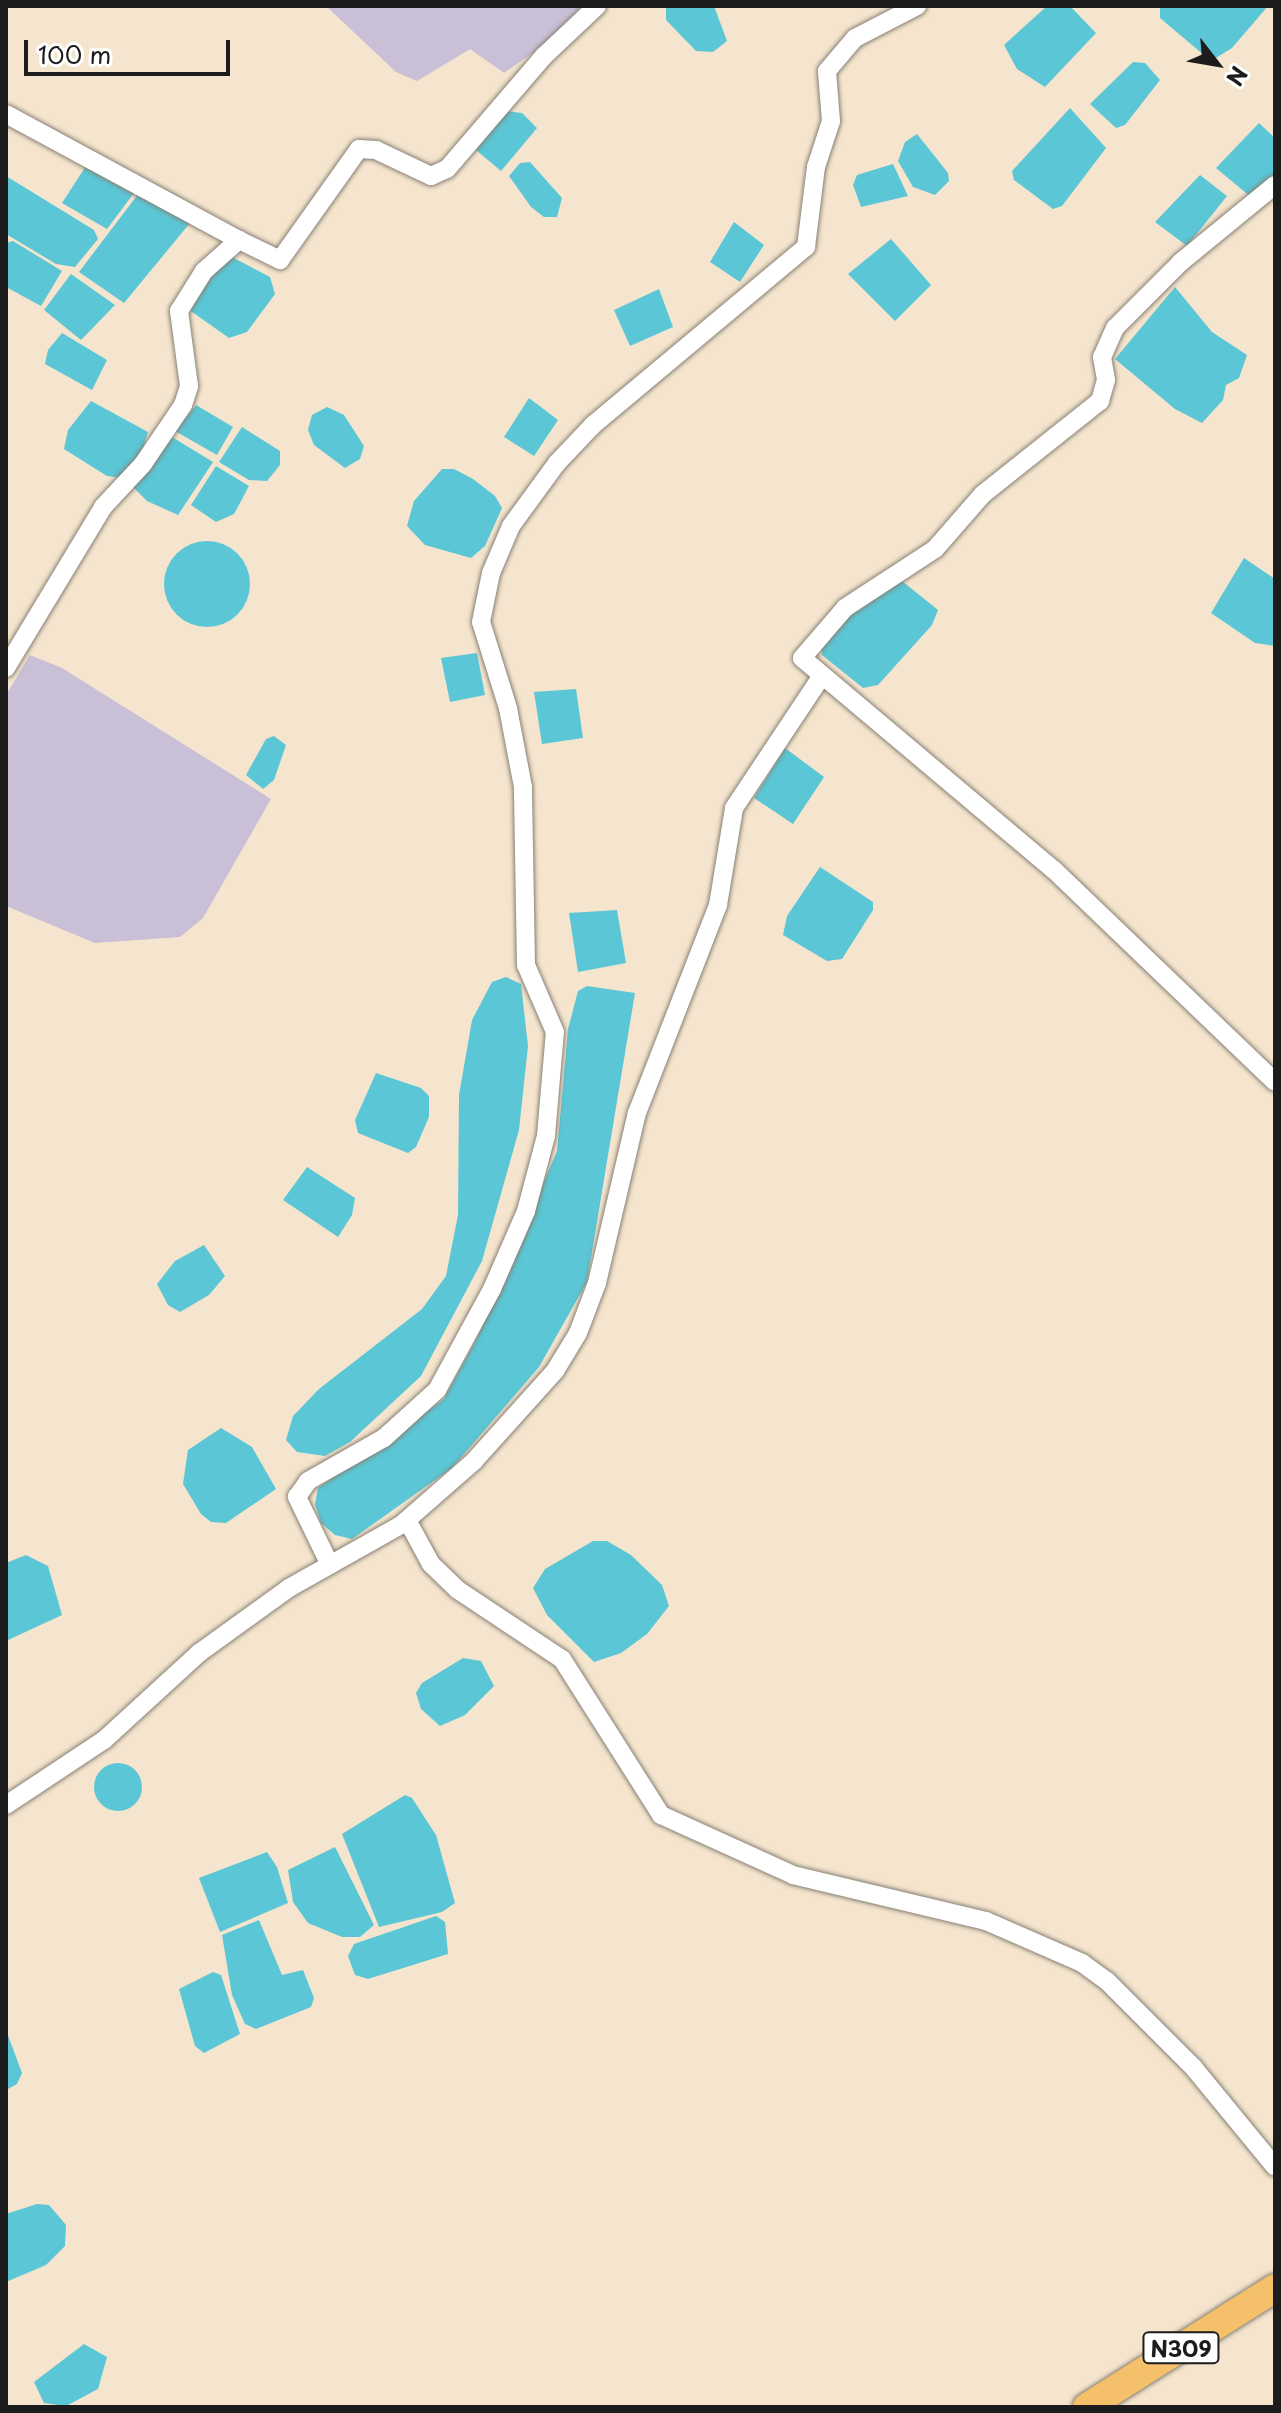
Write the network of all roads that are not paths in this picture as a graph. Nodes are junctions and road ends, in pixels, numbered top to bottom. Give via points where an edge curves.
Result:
1 (597, 6) edge
2 (917, 6) edge
3 (6, 114) edge
4 (1275, 185) edge
5 (239, 240) junction
6 (6, 668) edge
7 (821, 677) junction
8 (1275, 1082) edge
9 (407, 1520) junction
10 (330, 1565) junction
11 (6, 1805) edge
12 (1275, 2167) edge
13 (1275, 2288) edge
14 (1087, 2407) edge

1 - 5 street via 544,56 447,169 431,176 364,148 345,164 280,260
2 - 10 street via 855,38 827,71 831,121 816,167 806,247 584,434 511,526 491,573 481,622 508,708 523,787 526,965 555,1032 546,1136 509,1250 437,1390 384,1438 308,1481 297,1497
3 - 5 street
4 - 7 street via 1181,262 1115,328 1102,357 1106,380 1100,401 994,483 935,549 835,618 802,658
5 - 6 street via 204,271 179,311 189,386 183,405 143,464 103,507
7 - 8 street via 1054,870
7 - 9 street via 734,808 718,905 637,1113 597,1283 578,1333 521,1412
9 - 10 street
9 - 12 street via 431,1564 458,1590 562,1659 661,1815 793,1875 986,1921 1082,1963 1193,2067
10 - 11 street via 199,1653 104,1740
13 - 14 highway, N309

